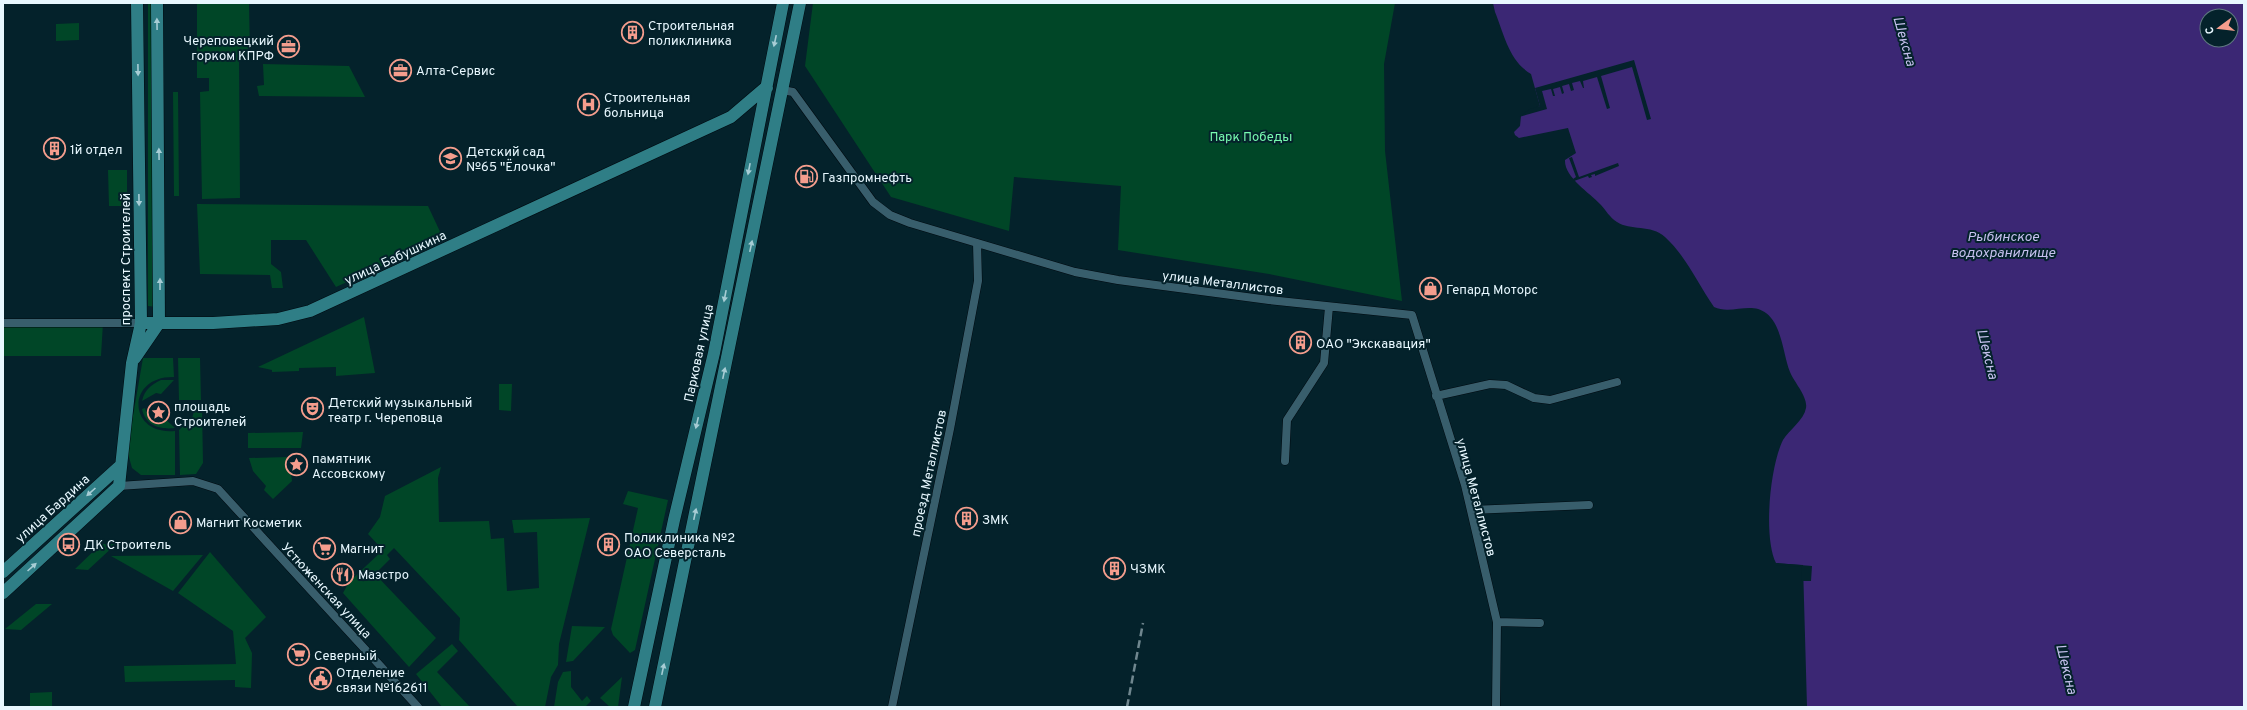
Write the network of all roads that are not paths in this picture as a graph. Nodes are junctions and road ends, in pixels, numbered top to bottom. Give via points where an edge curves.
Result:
1 (137, 3) edge
2 (157, 3) edge
3 (782, 3) edge
4 (800, 3) edge
5 (765, 88) junction
6 (782, 90) junction
7 (977, 243) junction
8 (1329, 307) junction
9 (3, 323) edge
10 (141, 323) junction
11 (159, 323) junction
12 (132, 363) junction
13 (1617, 382) dead end
14 (1436, 396) junction
15 (1285, 460) dead end
16 (120, 466) junction
17 (119, 486) junction
18 (1589, 505) dead end
19 (1470, 510) junction
20 (3, 572) edge
21 (3, 593) edge
22 (1497, 622) junction
23 (1540, 623) dead end
24 (418, 707) edge
25 (634, 707) edge
26 (655, 707) edge
27 (892, 707) edge
28 (1496, 707) edge

1 -> 10 main road, проспект Строителей
11 -> 2 main road
3 -> 5 main road, Парковая улица
4 - 6 main road
5 - 6 main road
5 - 11 main road, улица Бабушкина via 731,117 310,311 278,319
5 -> 25 main road, Парковая улица via 714,353 674,520
6 - 7 street, улица Металлистов via 793,92 873,202 897,218
26 -> 6 main road
7 - 8 street, улица Металлистов via 1075,272 1118,280
7 - 27 street, проезд Металлистов via 976,289 950,429
8 - 14 street, улица Металлистов via 1412,316
8 - 15 street via 1324,363 1287,420
9 - 10 street, улица Бабушкина
10 - 11 main road, улица Бабушкина
10 - 12 main road, проспект Строителей
11 - 12 main road
12 - 16 main road, проспект Строителей
13 - 14 street via 1550,400 1534,398 1506,385 1490,384
14 - 19 street, улица Металлистов via 1465,485
16 - 17 main road, проспект Строителей
16 -> 20 main road, улица Бардина
21 -> 17 main road
17 - 24 street, Устюженская улица via 193,481 218,489
18 - 19 street
19 - 22 street, улица Металлистов
22 - 23 street
22 - 28 street, улица Металлистов

